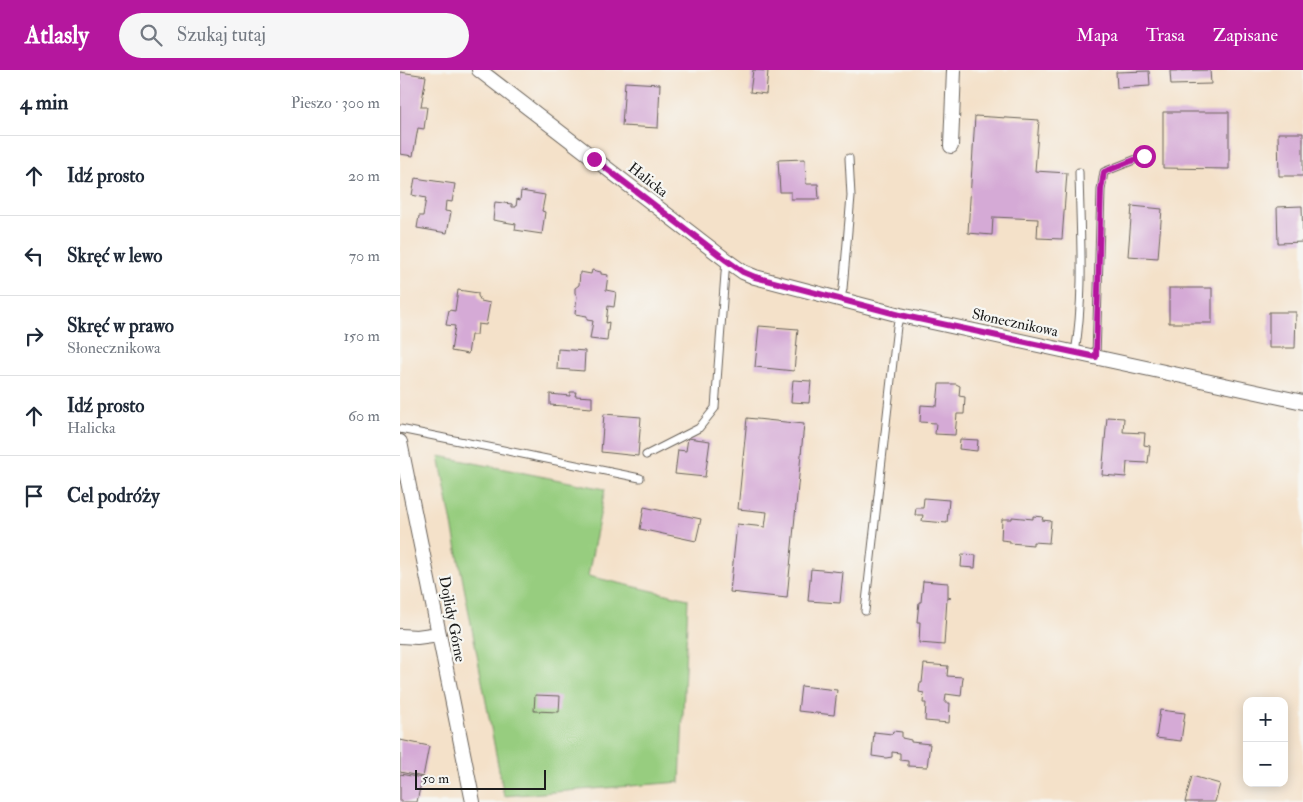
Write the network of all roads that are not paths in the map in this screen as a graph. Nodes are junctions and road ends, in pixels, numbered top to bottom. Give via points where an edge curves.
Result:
1 (479, 70) edge
2 (954, 70) edge
3 (951, 146) dead end
4 (1144, 156) dead end
5 (849, 158) dead end
6 (1079, 172) dead end
7 (726, 260) junction
8 (840, 300) junction
9 (900, 315) junction
10 (1075, 353) junction
11 (1096, 357) junction
12 (1303, 402) edge
13 (400, 429) edge
14 (400, 442) edge
15 (646, 456) dead end
16 (640, 478) dead end
17 (865, 611) dead end
18 (438, 634) junction
19 (400, 636) edge
20 (473, 802) edge

1 - 7 street, Halicka
2 - 3 street
4 - 11 lane via 1104,172
5 - 8 lane via 851,196
6 - 10 lane via 1081,268
7 - 8 street, Słonecznikowa via 755,277
7 - 15 lane via 715,408 699,428
8 - 9 street, Słonecznikowa
9 - 10 street, Słonecznikowa
9 - 17 lane
10 - 11 street, Słonecznikowa
11 - 12 street, Słonecznikowa
13 - 16 lane
14 - 18 street, Dojlidy Górne
18 - 19 street
18 - 20 street, Dojlidy Górne

